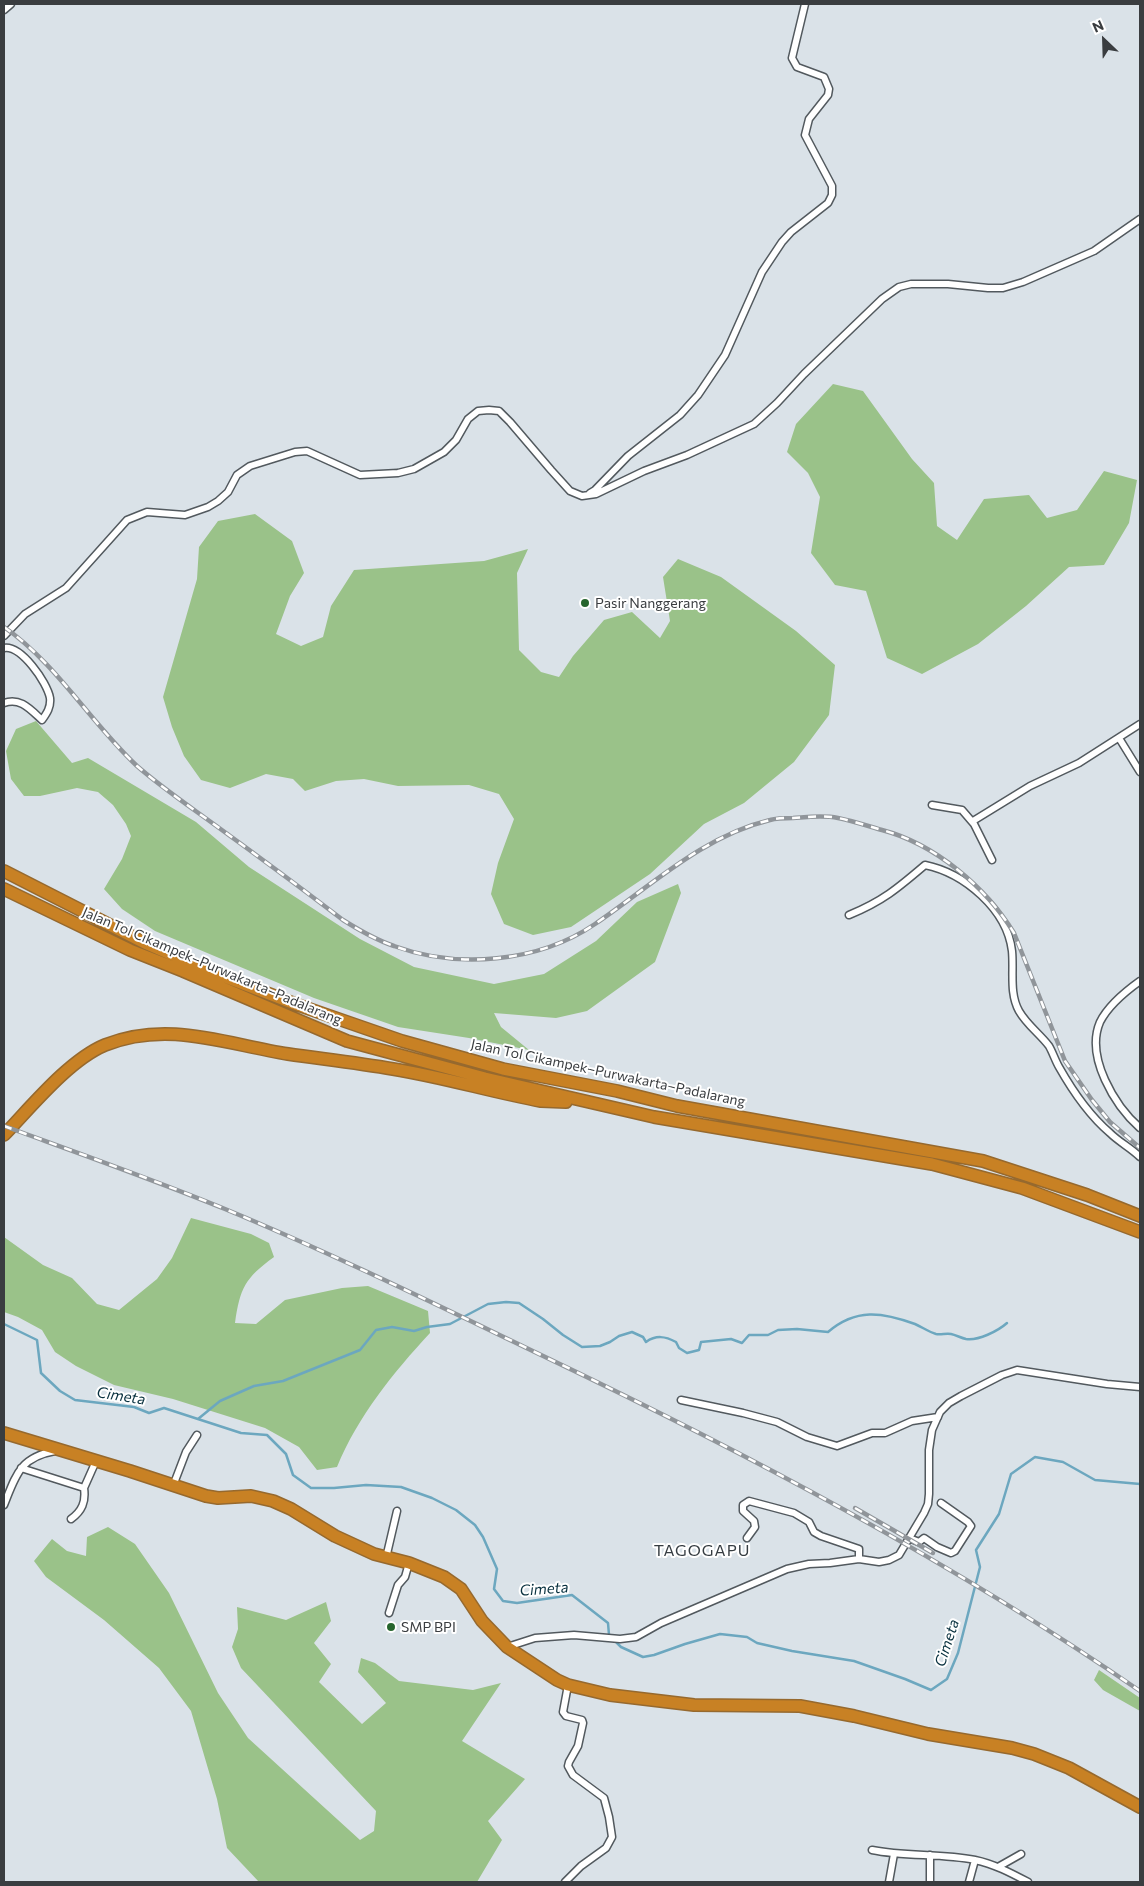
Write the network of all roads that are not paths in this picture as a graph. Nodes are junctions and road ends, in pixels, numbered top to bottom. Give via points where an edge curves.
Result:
1 (11, 4) edge
2 (805, 4) edge
3 (4, 10) edge
4 (1140, 219) edge
5 (582, 496) junction
6 (4, 636) edge
7 (4, 648) edge
8 (4, 703) edge
9 (1140, 724) edge
10 (1119, 738) junction
11 (1140, 772) edge
12 (932, 805) dead end
13 (973, 822) junction
14 (992, 860) dead end
15 (4, 871) edge
16 (4, 889) edge
17 (850, 915) dead end
18 (1140, 981) edge
19 (590, 1102) junction
20 (1140, 1128) edge
21 (4, 1135) edge
22 (1140, 1157) edge
23 (1140, 1216) edge
24 (1140, 1232) edge
25 (1140, 1387) edge
26 (681, 1400) dead end
27 (938, 1417) junction
28 (4, 1433) edge
29 (197, 1435) dead end
30 (59, 1450) junction
31 (96, 1461) junction
32 (21, 1468) junction
33 (173, 1486) junction
34 (84, 1488) junction
35 (941, 1503) dead end
36 (4, 1505) edge
37 (397, 1511) dead end
38 (71, 1519) dead end
39 (747, 1538) dead end
40 (910, 1538) junction
41 (386, 1558) junction
42 (858, 1559) junction
43 (409, 1563) junction
44 (389, 1613) dead end
45 (507, 1646) junction
46 (568, 1686) junction
47 (1140, 1807) edge
48 (872, 1850) dead end
49 (894, 1854) junction
50 (1021, 1854) dead end
51 (930, 1855) junction
52 (975, 1860) junction
53 (998, 1867) junction
54 (565, 1882) edge
55 (889, 1882) edge
56 (930, 1882) edge
57 (969, 1882) edge
58 (1028, 1882) edge

1 - 3 street
2 - 5 street via 792,58 797,67 824,77 830,89 809,119 805,134 832,186 832,195 828,203 782,242 762,272 725,355 698,395 680,415 628,456 595,490
4 - 5 street via 1094,251 1003,288 948,284 900,287 882,299 754,424 606,490
5 - 6 street via 570,491 499,411 478,411 468,419 456,440 444,452 414,469 398,473 360,475 315,454 296,452 250,466 237,475 228,492 208,507 185,515 147,512 127,520 66,588 25,614
7 - 8 street via 16,650 25,658 43,681 50,698 49,710 42,720 20,702
9 - 10 street
10 - 11 street
10 - 13 street via 1069,768 1030,786
12 - 13 street via 962,810
13 - 14 street
15 - 23 highway, Jalan Tol Cikampek–Purwakarta–Padalarang via 147,944 257,990 402,1041 503,1069 677,1106 982,1161
16 - 19 highway, Jalan Tol Cikampek–Purwakarta–Padalarang via 130,950 347,1041
17 - 22 street via 893,893 925,865 954,874 975,891 993,909 1007,932 1013,961 1012,982 1020,1012 1049,1046 1059,1067 1093,1115 1109,1133
18 - 20 street via 1106,1012 1097,1038 1098,1059 1106,1085 1127,1117
19 - 21 highway via 541,1101 393,1069 188,1034 144,1034 91,1052
19 - 24 highway, Jalan Tol Cikampek–Purwakarta–Padalarang via 654,1117 932,1164 1022,1188
25 - 27 street via 1017,1370 949,1403
26 - 27 street via 777,1422 807,1437 837,1446 872,1433 885,1433 912,1421
27 - 40 street via 929,1450 928,1504
28 - 30 highway
29 - 33 street via 186,1452
30 - 31 highway
30 - 32 street via 37,1455
31 - 33 highway
31 - 34 street
32 - 34 street
32 - 36 street
33 - 41 highway via 218,1498 251,1496 273,1501 335,1536
34 - 38 street via 82,1508
35 - 40 street via 971,1526 955,1551 946,1552 924,1538 919,1542
37 - 41 street
39 - 42 street via 755,1527 754,1521 744,1511 743,1505 749,1501 794,1513 809,1522 814,1532 821,1536 859,1549
40 - 42 street via 899,1555 889,1560
41 - 43 highway
42 - 45 street via 787,1569 636,1637 620,1639 574,1634 535,1638
43 - 44 street
43 - 45 highway via 453,1582 482,1621
45 - 46 highway
46 - 47 highway via 610,1695 694,1705 800,1706 928,1734 1012,1748 1069,1768
46 - 54 street via 563,1712 566,1716 582,1720 583,1724 569,1770 604,1798 612,1837 606,1848
48 - 49 street
49 - 51 street
49 - 55 street
50 - 53 street
51 - 52 street
51 - 56 street
52 - 53 street
52 - 57 street
53 - 58 street

